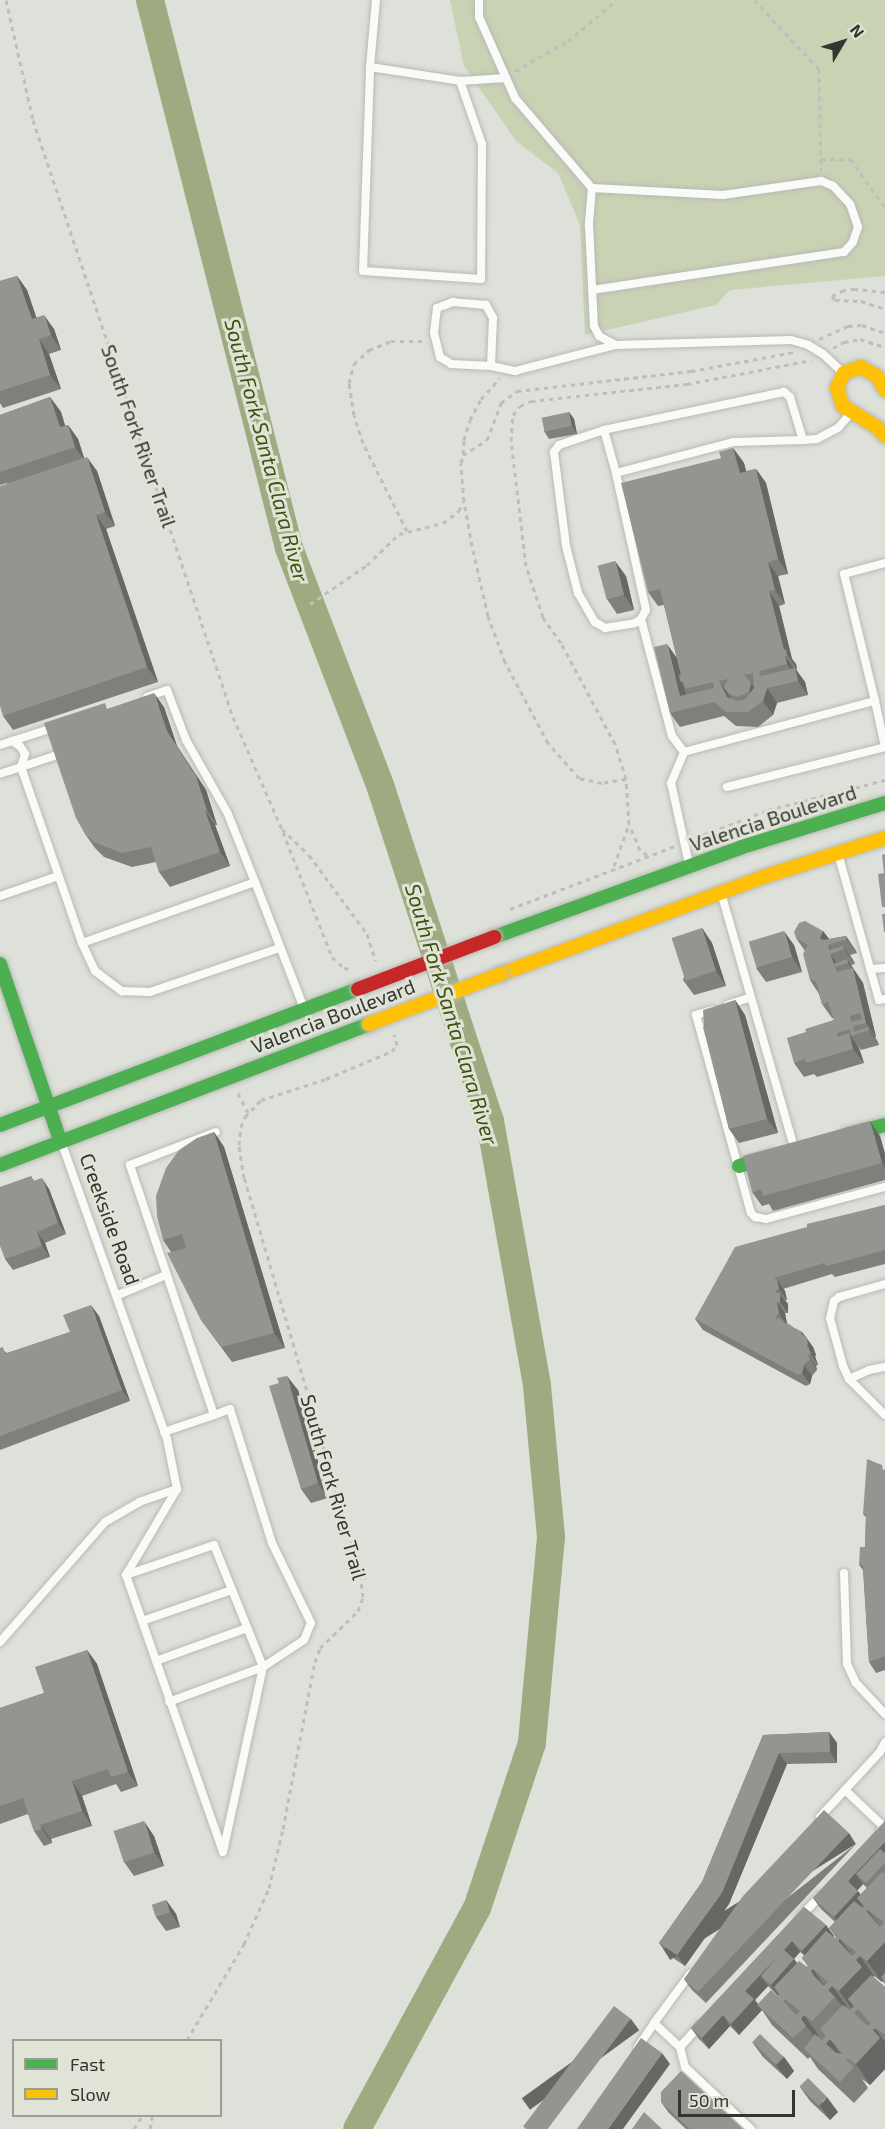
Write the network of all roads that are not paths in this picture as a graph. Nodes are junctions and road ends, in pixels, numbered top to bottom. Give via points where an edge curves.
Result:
1 (376, 0) edge
2 (479, 0) edge
3 (370, 67) junction
4 (506, 78) junction
5 (460, 81) junction
6 (592, 188) junction
7 (592, 290) junction
8 (616, 345) junction
9 (491, 366) junction
10 (844, 373) junction
11 (885, 390) edge
12 (851, 413) junction
13 (604, 430) junction
14 (885, 436) edge
15 (803, 440) junction
16 (616, 473) junction
17 (885, 563) edge
18 (641, 620) junction
19 (136, 700) edge
20 (875, 701) junction
21 (64, 724) edge
22 (12, 741) junction
23 (0, 744) edge
24 (885, 747) edge
25 (684, 752) junction
26 (60, 754) edge
27 (21, 767) junction
28 (1, 771) edge
29 (727, 787) dead end
30 (885, 803) edge
31 (885, 838) edge
32 (838, 853) junction
33 (689, 866) junction
34 (58, 876) junction
35 (255, 882) junction
36 (721, 891) junction
37 (0, 896) edge
38 (82, 943) junction
39 (279, 948) junction
40 (0, 964) edge
41 (885, 968) edge
42 (870, 969) junction
43 (751, 998) junction
44 (885, 999) edge
45 (304, 1009) junction
46 (48, 1105) junction
47 (0, 1125) edge
48 (885, 1125) edge
49 (216, 1132) edge
50 (837, 1138) edge
51 (60, 1140) junction
52 (800, 1149) joint
53 (0, 1165) edge
54 (739, 1166) junction
55 (885, 1187) edge
56 (166, 1275) junction
57 (885, 1284) edge
58 (118, 1295) junction
59 (885, 1367) edge
60 (849, 1379) junction
61 (214, 1414) junction
62 (885, 1415) edge
63 (164, 1432) junction
64 (177, 1489) junction
65 (844, 1573) dead end
66 (126, 1575) junction
67 (232, 1590) junction
68 (142, 1621) junction
69 (247, 1628) junction
70 (0, 1642) edge
71 (156, 1661) junction
72 (263, 1667) junction
73 (169, 1702) junction
74 (885, 1714) edge
75 (885, 1742) edge
76 (845, 1790) junction
77 (815, 1823) edge
78 (875, 1836) edge
79 (827, 1889) edge
80 (794, 1924) edge
81 (693, 1969) edge
82 (705, 2021) edge
83 (654, 2023) junction
84 (680, 2047) junction
85 (634, 2052) edge
86 (751, 2129) edge

1 - 3 lane
2 - 4 lane via 479,17
3 - 5 lane
3 - 5 lane via 363,271 481,279 482,144
4 - 5 lane
4 - 6 lane via 516,98
6 - 7 lane
6 - 7 lane via 723,195 821,181 833,186 850,204 858,227 844,252
7 - 8 lane via 598,336
8 - 9 lane via 511,370
8 - 10 lane via 771,339 808,345
9 - 9 lane via 452,364 440,357 434,333 437,308 453,302 486,305 493,318
10 - 11 main road via 852,368 868,369
10 - 12 main road via 838,398
12 - 14 main road
12 - 15 lane via 828,436
13 - 15 lane via 784,392 790,397
13 - 16 lane
13 - 18 lane via 559,445 554,452 566,546 578,593 595,622 605,628
15 - 16 lane via 733,442
16 - 18 lane via 646,610
17 - 20 lane via 844,574
18 - 25 lane via 672,736
19 - 35 lane via 167,690 186,740 228,814
20 - 24 lane
20 - 25 lane
21 - 22 lane
22 - 23 lane
22 - 27 lane via 25,753
24 - 29 lane
25 - 33 lane via 671,783
26 - 27 lane
27 - 28 lane
27 - 34 lane
30 - 33 main road, Valencia Boulevard
31 - 32 main road, Valencia Boulevard
32 - 36 main road, Valencia Boulevard
32 - 42 lane
33 - 45 main road, Valencia Boulevard, bridge
34 - 37 lane
34 - 38 lane
35 - 38 lane
35 - 39 lane
36 - 43 lane
36 - 51 main road, Valencia Boulevard, bridge
38 - 39 lane via 95,971 122,991 150,992
39 - 45 lane
40 - 46 main road, Creekside Road
41 - 42 lane
42 - 44 lane via 879,1000
43 - 52 lane
43 - 54 lane via 696,1015
45 - 46 main road, Valencia Boulevard
46 - 47 main road, Valencia Boulevard
46 - 51 main road, Creekside Road
48 - 50 main road
49 - 56 lane via 130,1165
51 - 53 main road, Valencia Boulevard
51 - 58 lane, Creekside Road
52 - 54 main road
54 - 55 lane via 751,1213 760,1219
56 - 58 lane
56 - 61 lane
57 - 60 lane via 839,1297 830,1309
58 - 63 lane, Creekside Road
59 - 60 lane
60 - 62 lane
61 - 63 lane
61 - 72 lane via 230,1409 272,1543 311,1623 304,1640
63 - 64 lane, Creekside Road
64 - 66 lane
64 - 70 lane via 139,1502 105,1522
65 - 74 lane via 847,1664 856,1683
66 - 67 lane via 214,1545
66 - 68 lane
67 - 68 lane
67 - 69 lane
68 - 71 lane
69 - 71 lane
69 - 72 lane
71 - 73 lane
72 - 73 lane
72 - 73 lane via 223,1852
75 - 76 lane
76 - 77 lane
76 - 78 lane via 884,1827
79 - 80 lane
81 - 83 lane
82 - 84 lane
83 - 84 lane
83 - 85 lane
84 - 86 lane via 685,2067

